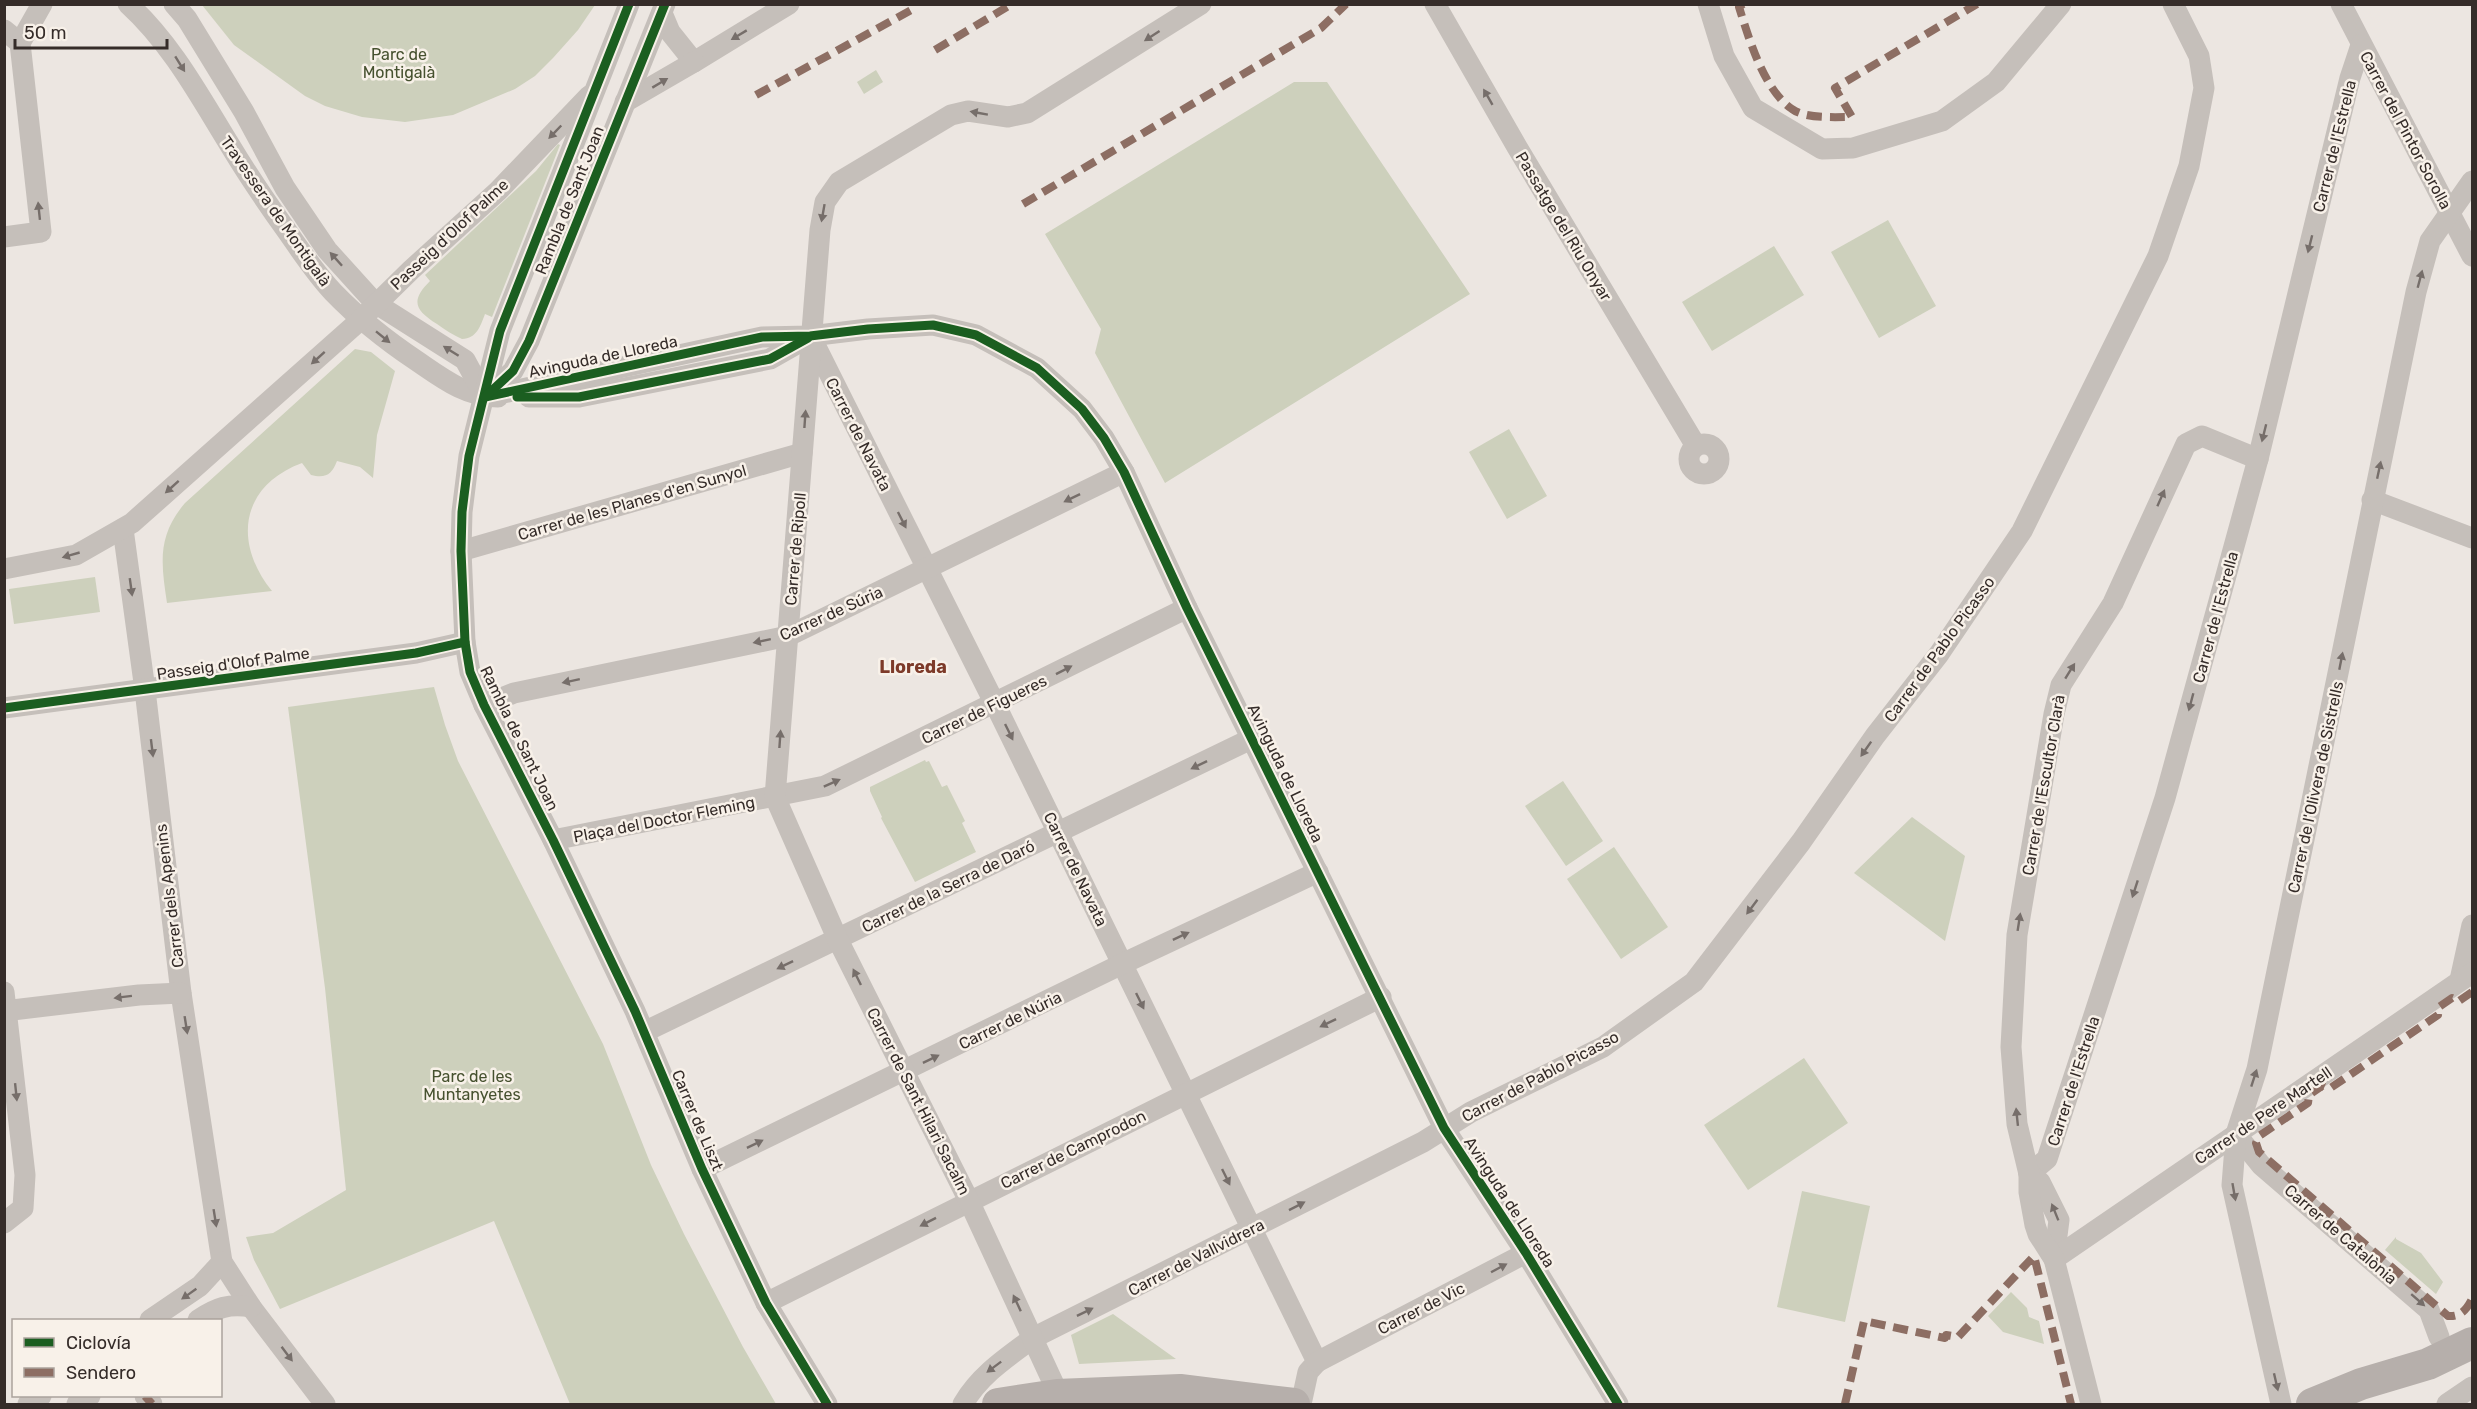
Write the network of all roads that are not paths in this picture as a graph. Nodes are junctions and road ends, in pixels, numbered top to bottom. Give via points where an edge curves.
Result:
1 (42, 4) edge
2 (128, 4) edge
3 (174, 4) edge
4 (629, 4) edge
5 (789, 4) edge
6 (1201, 4) edge
7 (1435, 4) edge
8 (1708, 4) edge
9 (2061, 4) edge
10 (2341, 4) edge
11 (2173, 8) edge
12 (663, 9) edge
13 (12, 36) edge
14 (2361, 45) junction
15 (694, 62) junction
16 (595, 90) junction
17 (625, 102) junction
18 (2472, 181) edge
19 (2449, 212) junction
20 (4, 237) edge
21 (2472, 255) edge
22 (368, 311) junction
23 (810, 336) junction
24 (485, 397) junction
25 (1696, 446) dead end
26 (802, 453) junction
27 (2258, 459) junction
28 (1124, 472) junction
29 (2372, 500) junction
30 (123, 529) junction
31 (2472, 538) edge
32 (461, 551) junction
33 (926, 568) junction
34 (4, 569) edge
35 (1187, 608) junction
36 (788, 636) junction
37 (465, 642) junction
38 (145, 690) junction
39 (995, 704) junction
40 (484, 705) junction
41 (4, 708) edge
42 (1251, 739) junction
43 (775, 797) junction
44 (1058, 832) junction
45 (553, 840) junction
46 (1318, 872) junction
47 (2472, 925) edge
48 (838, 940) junction
49 (1122, 964) junction
50 (2466, 976) edge
51 (181, 993) junction
52 (1381, 997) junction
53 (5, 1005) edge
54 (644, 1032) junction
55 (903, 1073) junction
56 (1185, 1094) junction
57 (1444, 1128) junction
58 (2236, 1134) junction
59 (702, 1169) junction
60 (2029, 1174) junction
61 (969, 1201) junction
62 (4, 1223) edge
63 (1251, 1229) junction
64 (1526, 1253) junction
65 (2054, 1259) junction
66 (222, 1262) junction
67 (766, 1303) junction
68 (251, 1307) junction
69 (151, 1319) edge
70 (199, 1319) edge
71 (2472, 1319) edge
72 (2439, 1337) junction
73 (1033, 1338) junction
74 (2472, 1343) edge
75 (1317, 1362) junction
76 (2361, 1384) junction
77 (2472, 1387) edge
78 (1060, 1400) edge
79 (1246, 1401) edge
80 (325, 1404) edge
81 (827, 1404) edge
82 (963, 1404) edge
83 (998, 1404) edge
84 (1294, 1404) edge
85 (1301, 1404) edge
86 (1618, 1404) edge
87 (2091, 1404) edge
88 (2281, 1404) edge
89 (2313, 1404) edge
90 (2447, 1404) edge

1 - 13 street
2 -> 22 street, Travessera de Montigalà via 176,57 252,181 317,273
22 -> 3 street, Travessera de Montigalà via 285,188 244,112
4 - 16 street, Rambla de Sant Joan
5 -> 15 street
6 -> 23 street, Carrer de Ripoll via 1027,113 1008,117 968,111 951,115 839,182 825,202
25 -> 7 street, Passatge del Riu Onyar
8 - 9 street via 1724,56 1753,108 1822,149 1853,148 1942,121 1996,82
10 - 14 street, Carrer del Pintor Sorolla
11 -> 57 street, Carrer de Pablo Picasso via 2199,56 2204,88 2189,166 2158,256 2022,531 1940,654 1694,982 1603,1047
12 - 15 street via 670,32
12 - 17 street, Rambla de Sant Joan
20 -> 13 street via 41,232
14 - 19 street, Carrer del Pintor Sorolla
14 -> 27 street, Carrer de l'Estrella
17 -> 15 street
16 -> 22 street, Passeig d'Olof Palme via 498,191
16 - 24 street, Rambla de Sant Joan via 500,331
17 - 24 street, Rambla de Sant Joan via 529,340 513,371
18 - 19 street, Carrer de l'Olivera de Sistrells
19 - 21 street, Carrer del Pintor Sorolla
29 -> 19 street, Carrer de l'Olivera de Sistrells via 2430,241
22 - 24 street, Travessera de Montigalà via 465,360
22 -> 30 street, Passeig d'Olof Palme
23 - 24 street, Avinguda de Lloreda via 762,337
26 -> 23 street, Carrer de Ripoll
23 - 28 street, Avinguda de Lloreda via 933,325 976,335 1037,368 1082,409
23 -> 33 street, Carrer de Navata
24 - 32 street, Rambla de Sant Joan via 469,456
26 - 32 street, Carrer de les Planes d'en Sunyol
26 - 36 street, Carrer de Ripoll
27 -> 60 street, Carrer de l'Estrella via 2165,798 2048,1159
60 -> 27 street, Carrer de l'Escultor Clarà via 2017,1124 2011,1047 2016,946 2061,685 2113,603 2186,444 2202,436
28 -> 33 street, Carrer de Súria
28 - 35 street, Avinguda de Lloreda
29 - 31 street
58 -> 29 street, Carrer de l'Olivera de Sistrells via 2257,1069
30 -> 34 street, Passeig d'Olof Palme via 76,555
30 -> 38 street, Carrer dels Apenins
32 - 37 street, Rambla de Sant Joan
33 - 36 street, Carrer de Súria
33 - 39 street, Carrer de Navata
39 -> 35 street, Carrer de Figueres
35 - 42 street, Avinguda de Lloreda
36 -> 40 street, Carrer de Súria via 514,693
43 -> 36 street, Carrer de Ripoll
37 - 38 street, Passeig d'Olof Palme via 429,651
37 - 40 street, Rambla de Sant Joan via 470,672
38 - 41 street, Passeig d'Olof Palme
38 -> 51 street, Carrer dels Apenins
43 -> 39 street, Carrer de Figueres via 825,786
39 -> 44 street, Carrer de Navata
40 - 45 street, Rambla de Sant Joan
42 -> 44 street, Carrer de la Serra de Daró
42 - 46 street, Avinguda de Lloreda
43 - 45 street, Plaça del Doctor Fleming
43 - 48 street, Carrer de Sant Hilari Sacalm
44 - 48 street, Carrer de la Serra de Daró
44 - 49 street, Carrer de Navata
45 - 54 street, Carrer de Liszt
49 -> 46 street, Carrer de Núria
46 - 52 street, Avinguda de Lloreda
47 - 50 street
48 -> 54 street
55 -> 48 street, Carrer de Sant Hilari Sacalm
55 -> 49 street, Carrer de Núria
49 -> 56 street, Carrer de Navata
50 - 58 street, Carrer de Pere Martell
51 -> 53 street
51 -> 66 street, Carrer dels Apenins
52 -> 56 street, Carrer de Camprodon
52 - 57 street, Avinguda de Lloreda
53 -> 62 street via 25,1175 23,1208
54 - 59 street, Carrer de Liszt
59 -> 55 street, Carrer de Núria
55 - 61 street, Carrer de Sant Hilari Sacalm
56 - 61 street, Carrer de Camprodon
56 -> 63 street, Carrer de Navata
63 -> 57 street, Carrer de Vallvidrera
57 - 64 street, Avinguda de Lloreda
58 - 65 street, Carrer de Pere Martell
58 -> 72 street, Carrer de Catalònia via 2261,1165 2429,1310
58 -> 88 street, Carrer de l'Olivera de Sistrells via 2232,1185
59 - 67 street, Carrer de Liszt
60 - 65 street via 2040,1182 2059,1220
61 -> 67 street, Carrer de Camprodon
73 -> 61 street, Carrer de Sant Hilari Sacalm
73 -> 63 street, Carrer de Vallvidrera
63 - 75 street, Carrer de Navata
75 -> 64 street, Carrer de Vic
64 - 86 street, Avinguda de Lloreda
65 - 87 street
66 - 68 street, Carrer dels Apenins
66 -> 69 street via 200,1286
67 - 81 street, Carrer de Liszt
68 - 70 street via 236,1304 214,1309
68 -> 80 street, Carrer dels Apenins
71 - 72 street
72 - 76 street
73 - 78 street, Carrer de Sant Hilari Sacalm
73 -> 82 street, Carrer de Vallvidrera via 984,1375
74 - 76 street via 2428,1364
75 - 85 street via 1308,1372
76 - 89 street
77 - 90 street
78 - 79 street via 1180,1390
78 - 83 street
79 - 84 street

